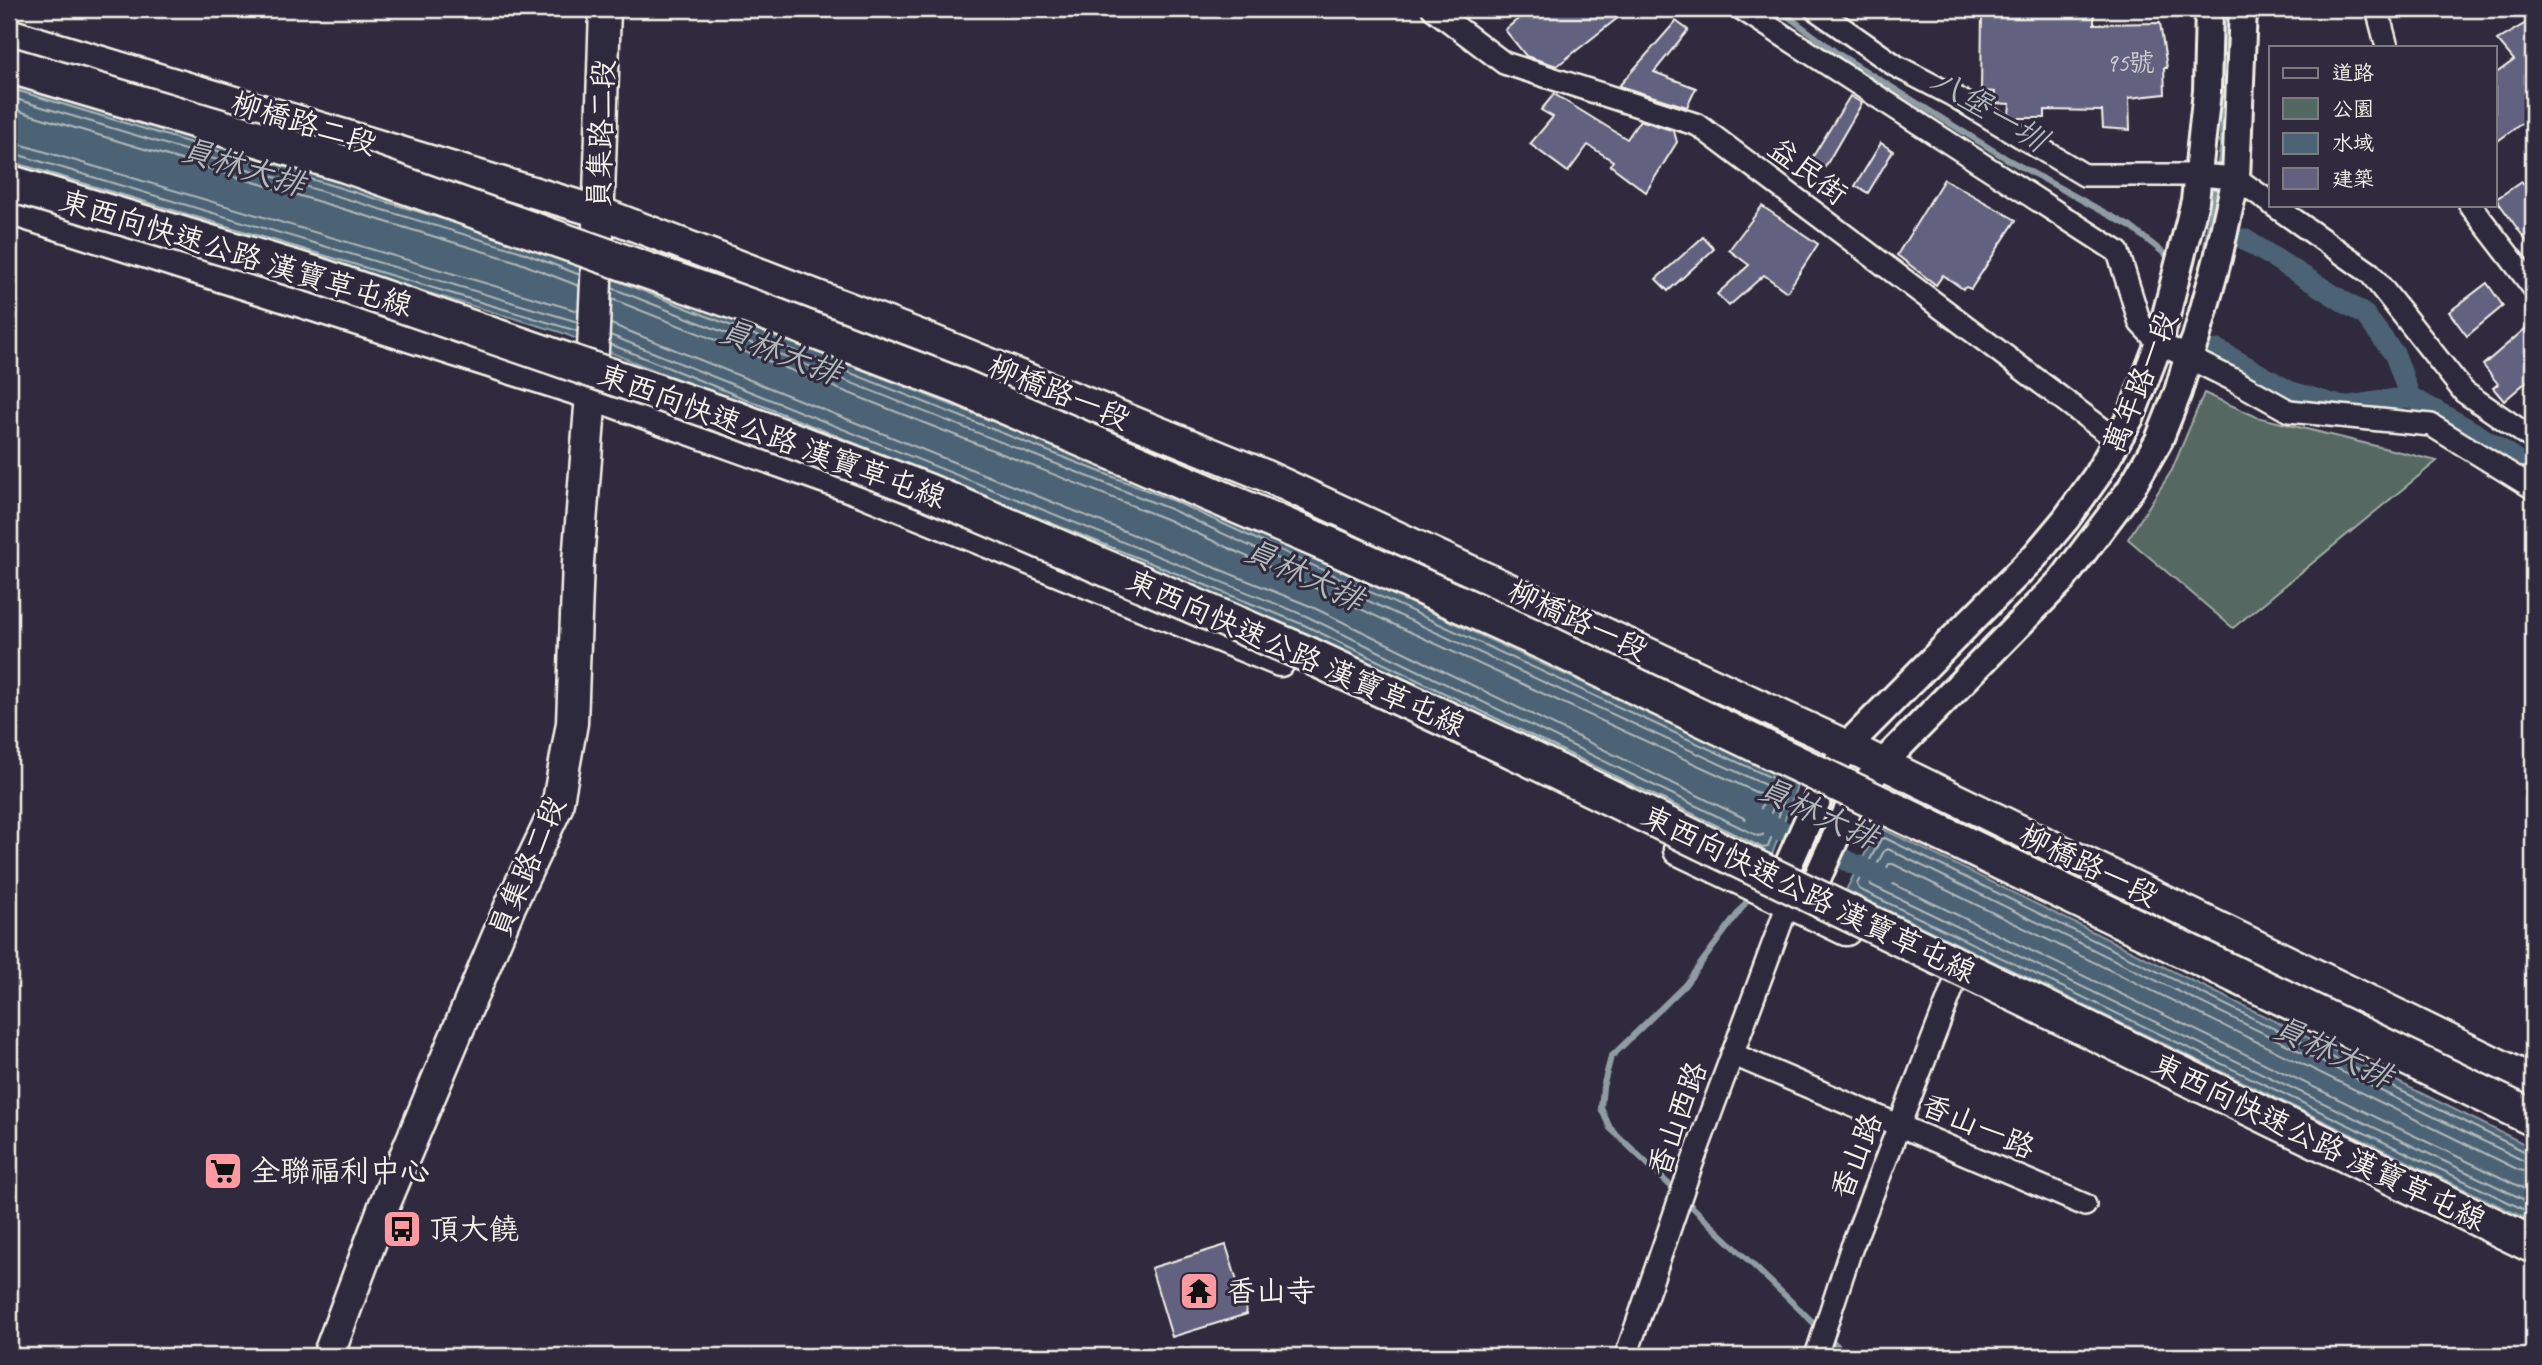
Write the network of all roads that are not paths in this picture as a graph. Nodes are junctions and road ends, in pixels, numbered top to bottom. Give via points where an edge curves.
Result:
1 (605, 9) edge
2 (1433, 9) edge
3 (1742, 9) edge
4 (1815, 9) edge
5 (2209, 9) edge
6 (2243, 9) edge
7 (2376, 9) edge
8 (9, 34) edge
9 (2387, 46) edge
10 (9, 65) edge
11 (2236, 178) junction
12 (9, 183) edge
13 (2196, 188) junction
14 (2269, 202) edge
15 (2275, 206) edge
16 (2471, 206) edge
17 (9, 209) edge
18 (599, 212) junction
19 (2533, 287) edge
20 (2162, 332) junction
21 (2192, 348) junction
22 (591, 394) junction
23 (2533, 439) edge
24 (2117, 440) junction
25 (2533, 488) edge
26 (1847, 746) junction
27 (1882, 764) junction
28 (1788, 904) junction
29 (1956, 979) junction
30 (1732, 1054) junction
31 (2533, 1081) edge
32 (2533, 1118) edge
33 (1900, 1125) junction
34 (2085, 1205) dead end
35 (2533, 1245) edge
36 (2533, 1262) edge
37 (328, 1356) edge
38 (1626, 1356) edge
39 (1816, 1356) edge

1 - 18 main road, 員集路二段
2 - 24 street, 益民街 via 1504,63 1698,125
3 - 20 street via 2118,252 2140,324
4 - 13 street via 1896,66 2084,175
5 - 13 street, 萬年路一段 via 2207,91
6 - 11 street, 萬年路一段
7 - 9 street
8 - 18 main road, 柳橋路二段
10 - 32 highway, bridge via 356,169 734,300 959,386 1544,642
11 - 13 street
11 - 14 street
11 - 21 street, 萬年路一段
12 - 35 highway, 東西向快速公路 漢寶草屯線, bridge via 316,275 738,420 938,496 1304,653 1506,747
13 - 20 street, 萬年路一段
15 - 23 street via 2370,273 2465,392
16 - 19 street
17 - 22 main road
18 - 22 main road, 員集路二段
18 - 26 main road, 柳橋路一段 via 1264,475
20 - 21 street
20 - 24 street, 萬年路一段 via 2146,381
21 - 25 street via 2289,411 2431,425
21 - 27 street, 萬年路一段 via 2159,440 2098,536 2063,579
22 - 28 main road via 865,492 1298,669 1493,758
22 - 37 main road, 員集路二段 via 572,723 557,807 386,1201
24 - 26 street, 萬年路一段 via 2066,519 2035,556
26 - 27 main road, 柳橋路一段
26 - 28 street, 萬年路一段 via 1786,870
27 - 28 street, 萬年路一段 via 1852,801 1815,883
27 - 31 main road, 柳橋路一段
28 - 29 main road
28 - 30 street, 香山西路
29 - 33 street, 香山路
29 - 36 main road
30 - 33 street, 香山一路
30 - 38 street, 香山西路
33 - 34 street, 香山一路
33 - 39 street, 香山路 via 1850,1252

